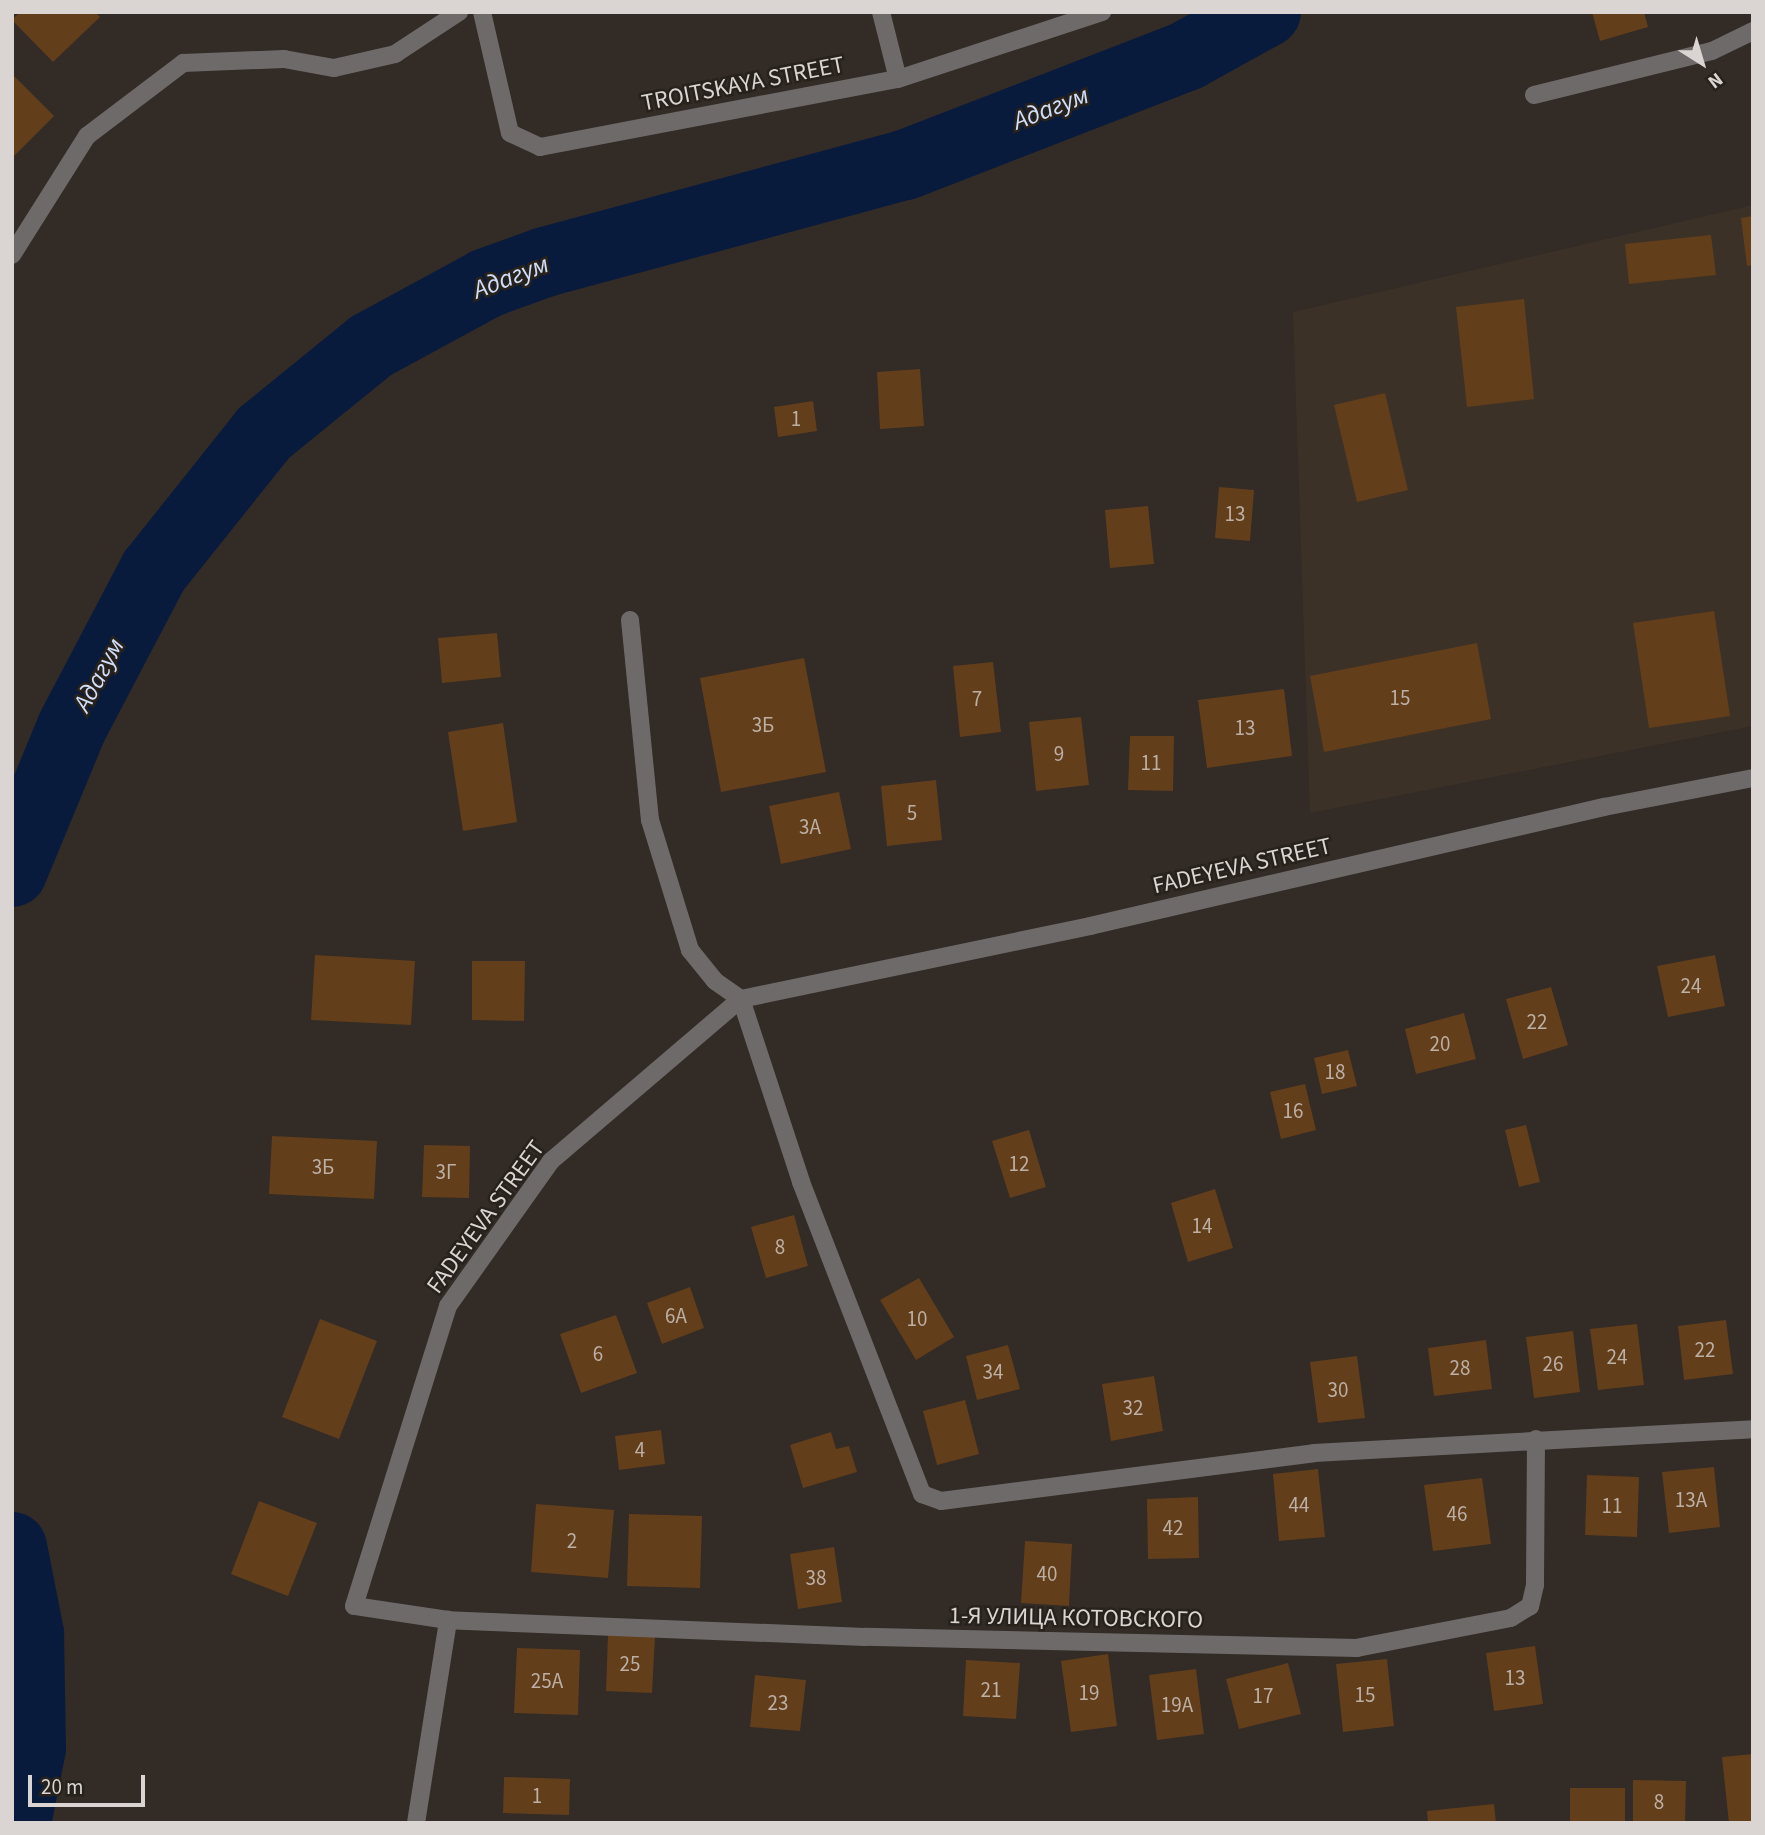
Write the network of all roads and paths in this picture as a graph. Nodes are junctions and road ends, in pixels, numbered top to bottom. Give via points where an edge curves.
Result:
1 (459, 12) edge
2 (482, 12) edge
3 (881, 12) edge
4 (1102, 12) edge
5 (1753, 31) edge
6 (898, 79) junction
7 (1534, 95) dead end
8 (12, 255) edge
9 (630, 620) dead end
10 (1753, 778) edge
11 (741, 999) junction
12 (1753, 1429) edge
13 (1536, 1439) junction
14 (447, 1620) junction
15 (416, 1823) edge

1 - 8 street via 395,54 334,68 284,58 183,63 87,136
2 - 6 street, TROITSKAYA STREET via 510,134 540,147
3 - 6 street
4 - 6 street, TROITSKAYA STREET
5 - 7 street via 1712,51
9 - 11 street via 650,820 690,950 715,981
10 - 11 street, FADEYEVA STREET
11 - 13 street via 800,1182 913,1481 922,1494 941,1501 1314,1453
11 - 14 street, FADEYEVA STREET via 551,1161 449,1306 354,1606
12 - 13 street
13 - 14 street, 1-Я УЛИЦА КОТОВСКОГО via 1535,1585 1530,1606 1511,1618 1357,1648 865,1637
14 - 15 street

